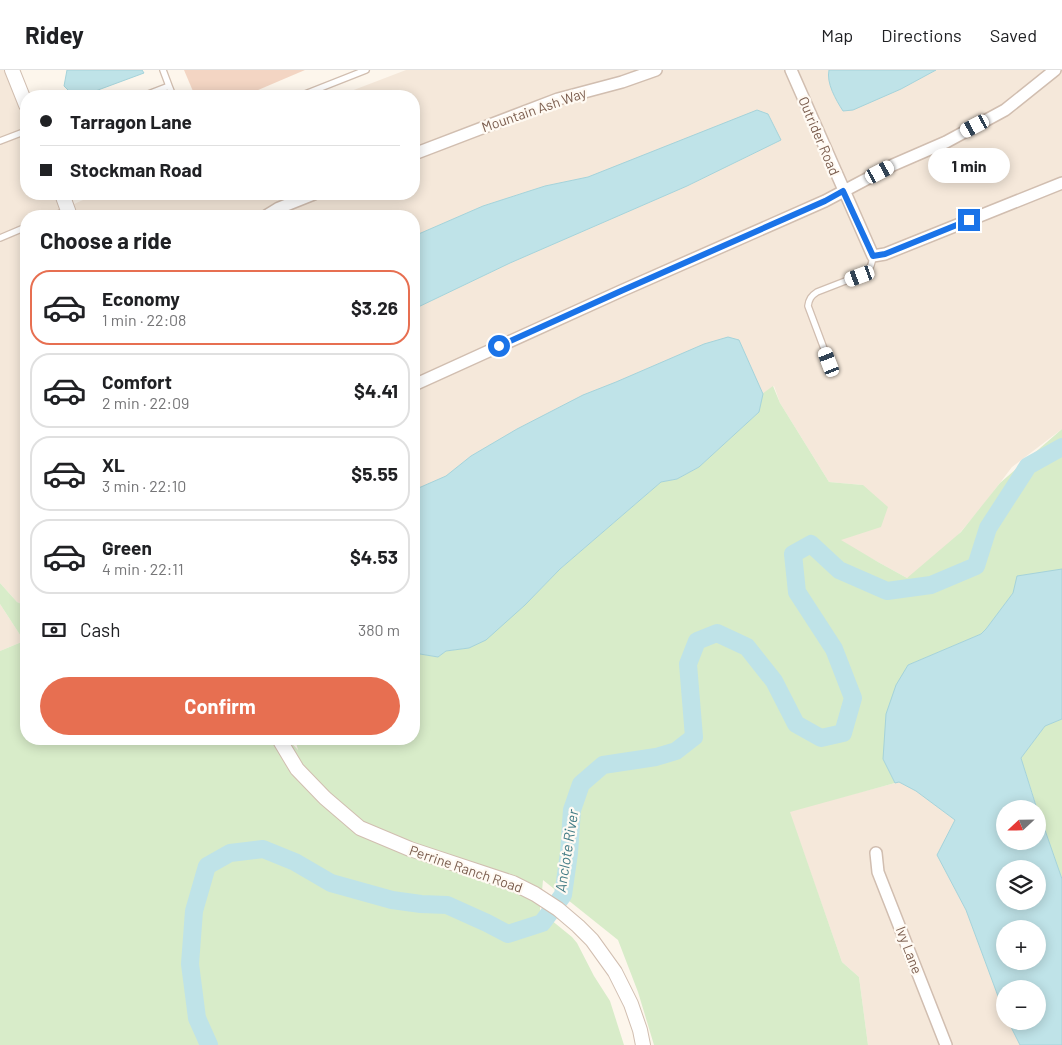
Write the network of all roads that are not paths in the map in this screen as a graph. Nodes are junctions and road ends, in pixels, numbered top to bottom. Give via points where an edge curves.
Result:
1 (12, 70) edge
2 (163, 70) edge
3 (366, 70) edge
4 (656, 70) edge
5 (791, 70) edge
6 (1055, 70) edge
7 (169, 86) junction
8 (20, 90) edge
9 (159, 90) edge
10 (171, 90) edge
11 (315, 90) edge
12 (20, 133) edge
13 (0, 141) edge
14 (420, 152) edge
15 (1062, 184) edge
16 (843, 191) junction
17 (299, 200) edge
18 (276, 210) edge
19 (20, 230) edge
20 (0, 238) edge
21 (873, 256) junction
22 (829, 362) dead end
23 (420, 382) edge
24 (283, 745) edge
25 (876, 853) dead end
26 (643, 1045) edge
27 (946, 1045) edge

1 - 8 street
2 - 7 lane
3 - 11 lane
4 - 14 street, Mountain Ash Way via 558,99
5 - 16 street, Outrider Road
6 - 16 street via 1005,110
7 - 9 lane
7 - 10 lane
12 - 13 lane
15 - 21 street
16 - 21 street, Outrider Road
16 - 23 street
17 - 18 street
19 - 20 lane
21 - 22 lane via 866,273 817,292 809,300 808,306
24 - 26 street, Perrine Ranch Road via 297,769 360,828 410,849 513,883 558,909 592,940 615,972 631,1004
25 - 27 street, Ivy Lane via 878,872

